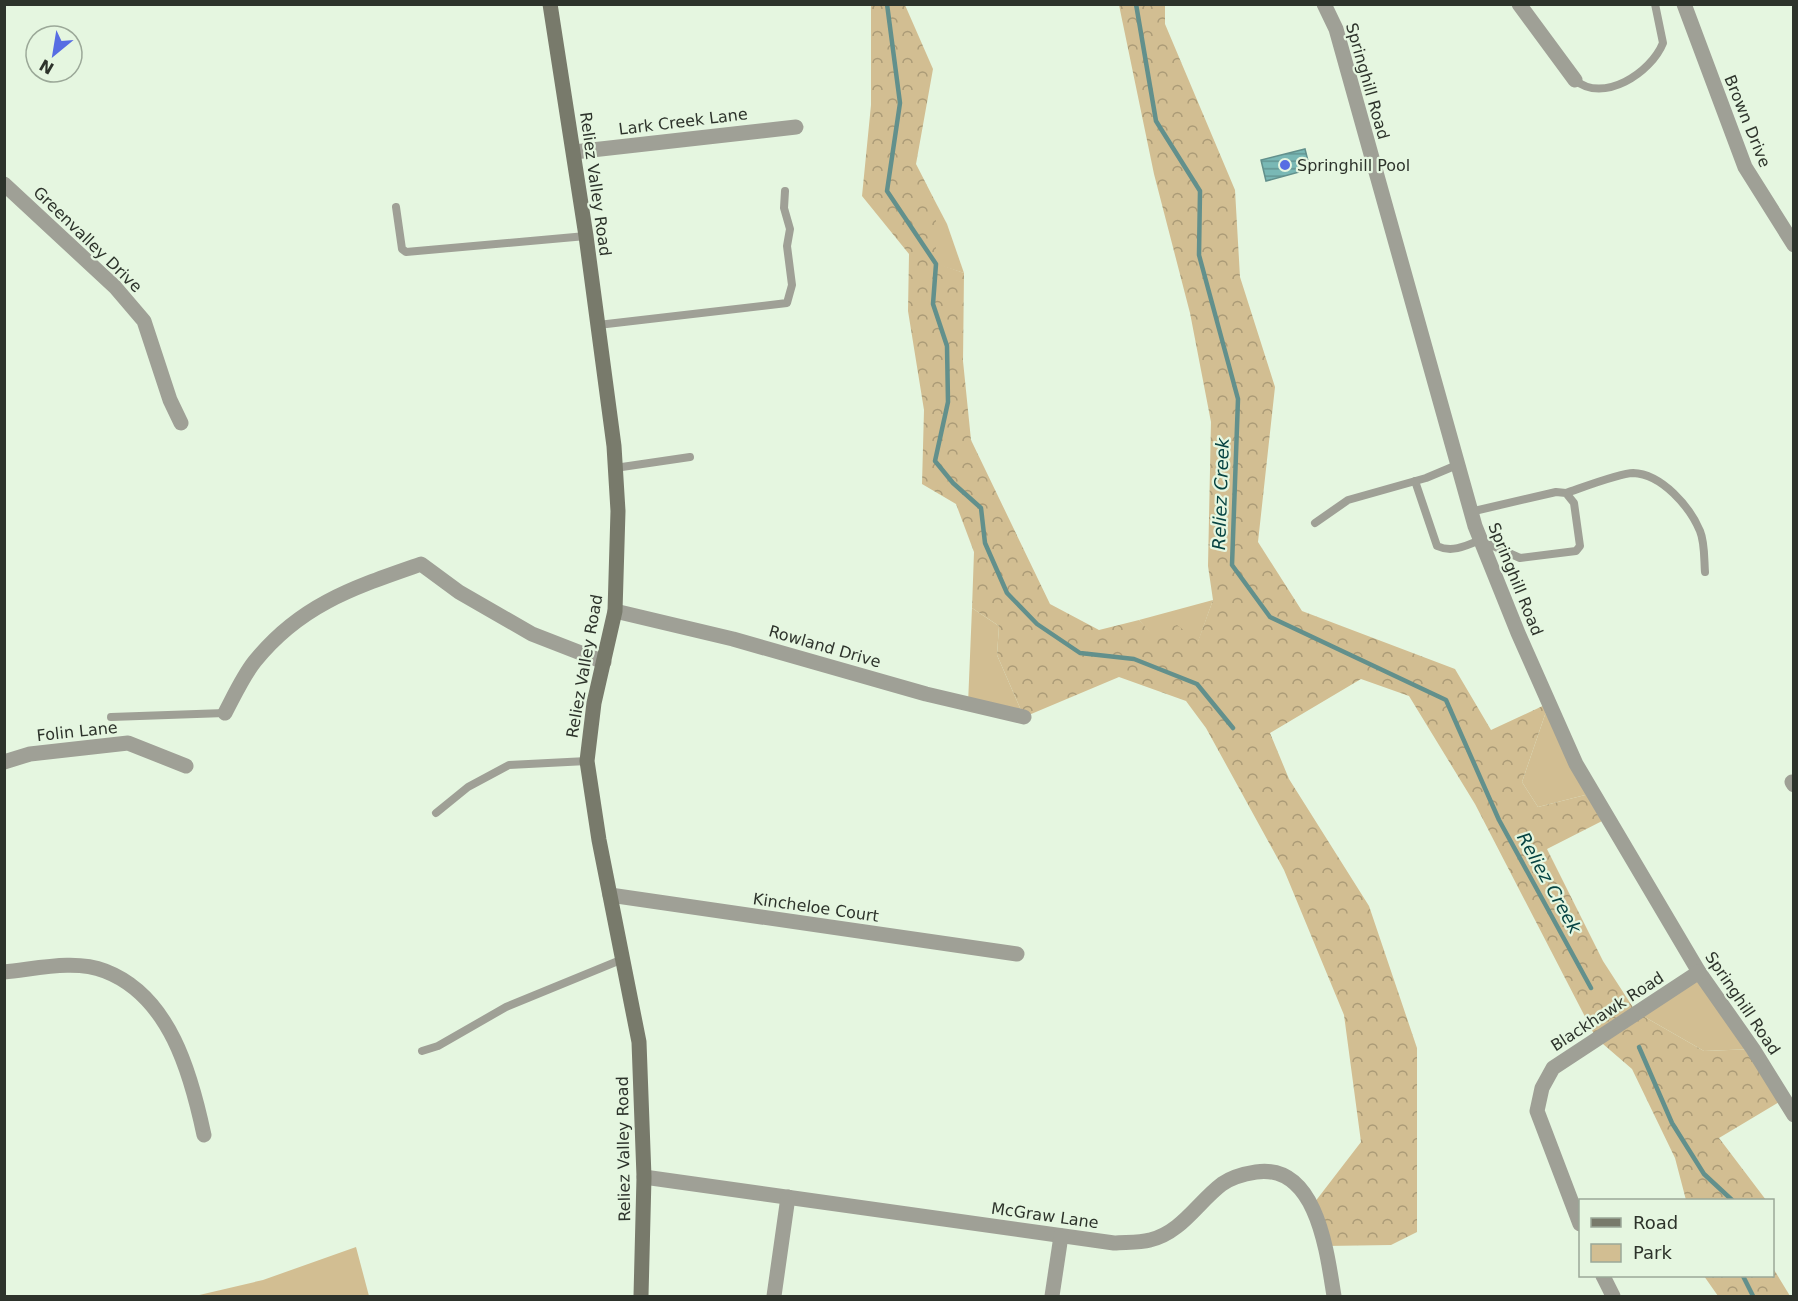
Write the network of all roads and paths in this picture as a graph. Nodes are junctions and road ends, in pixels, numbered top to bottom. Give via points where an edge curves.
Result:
1 (550, 4) edge
2 (1324, 4) edge
3 (1519, 4) edge
4 (1655, 4) edge
5 (1684, 4) edge
6 (1575, 80) joint
7 (796, 127) dead end
8 (574, 152) junction
9 (4, 184) edge
10 (784, 191) dead end
11 (396, 207) dead end
12 (586, 236) junction
13 (1794, 245) edge
14 (598, 325) junction
15 (181, 423) dead end
16 (690, 457) dead end
17 (1457, 465) junction
18 (615, 468) junction
19 (1415, 482) junction
20 (1566, 493) junction
21 (1470, 512) junction
22 (1315, 523) dead end
23 (1480, 540) junction
24 (1705, 572) dead end
25 (615, 611) junction
26 (604, 662) junction
27 (225, 713) joint
28 (111, 717) dead end
29 (1024, 717) dead end
30 (587, 761) junction
31 (4, 762) edge
32 (186, 766) dead end
33 (436, 813) dead end
34 (610, 895) junction
35 (1017, 954) dead end
36 (623, 959) junction
37 (4, 972) edge
38 (1699, 972) junction
39 (423, 1051) dead end
40 (1794, 1115) edge
41 (204, 1135) dead end
42 (644, 1177) junction
43 (788, 1197) junction
44 (1579, 1219) edge
45 (1061, 1236) junction
46 (1604, 1277) edge
47 (641, 1296) edge
48 (774, 1296) edge
49 (1052, 1296) edge
50 (1334, 1296) edge
51 (1613, 1296) edge

1 - 8 main road, Reliez Valley Road
2 - 17 street, Springhill Road via 1336,28
3 - 6 street
4 - 6 lane via 1663,43 1653,60 1637,74 1611,87 1591,90
5 - 13 street, Brown Drive via 1745,167
7 - 8 street, Lark Creek Lane
8 - 12 main road, Reliez Valley Road
9 - 15 street, Greenvalley Drive via 115,286 144,321
10 - 14 lane via 792,285 787,303
11 - 12 lane via 402,249 406,252
12 - 14 main road, Reliez Valley Road
14 - 18 main road, Reliez Valley Road
16 - 18 lane
17 - 19 lane
17 - 21 street, Springhill Road
18 - 25 main road, Reliez Valley Road
19 - 22 lane via 1348,500
19 - 23 lane via 1437,546 1460,548
20 - 21 lane
20 - 23 lane via 1574,504 1580,546 1576,551 1520,558
20 - 24 lane via 1633,473 1652,479 1669,489 1702,533
21 - 23 street, Springhill Road
23 - 38 street, Springhill Road via 1576,764
25 - 26 main road, Reliez Valley Road
25 - 29 street, Rowland Drive
26 - 27 street via 532,634 459,592 421,564 348,589 318,604 280,633 253,663
26 - 30 main road, Reliez Valley Road
27 - 28 lane
30 - 33 lane via 509,765 468,787
30 - 34 main road, Reliez Valley Road
31 - 32 street, Folin Lane via 30,754 128,743
34 - 35 street, Kincheloe Court
34 - 36 main road, Reliez Valley Road
36 - 39 lane via 506,1007
36 - 42 main road, Reliez Valley Road via 639,1042
37 - 41 street via 72,965 105,970 131,986 172,1035 193,1084
38 - 40 street, Springhill Road
38 - 44 street, Blackhawk Road via 1553,1068 1542,1088 1538,1111
42 - 43 street, McGraw Lane
42 - 47 main road, Reliez Valley Road
43 - 45 street, McGraw Lane
43 - 48 street
45 - 49 street
45 - 50 street, McGraw Lane via 1114,1243 1151,1240 1174,1229 1222,1184 1240,1175 1264,1171 1289,1177 1306,1195 1326,1246
46 - 51 street

